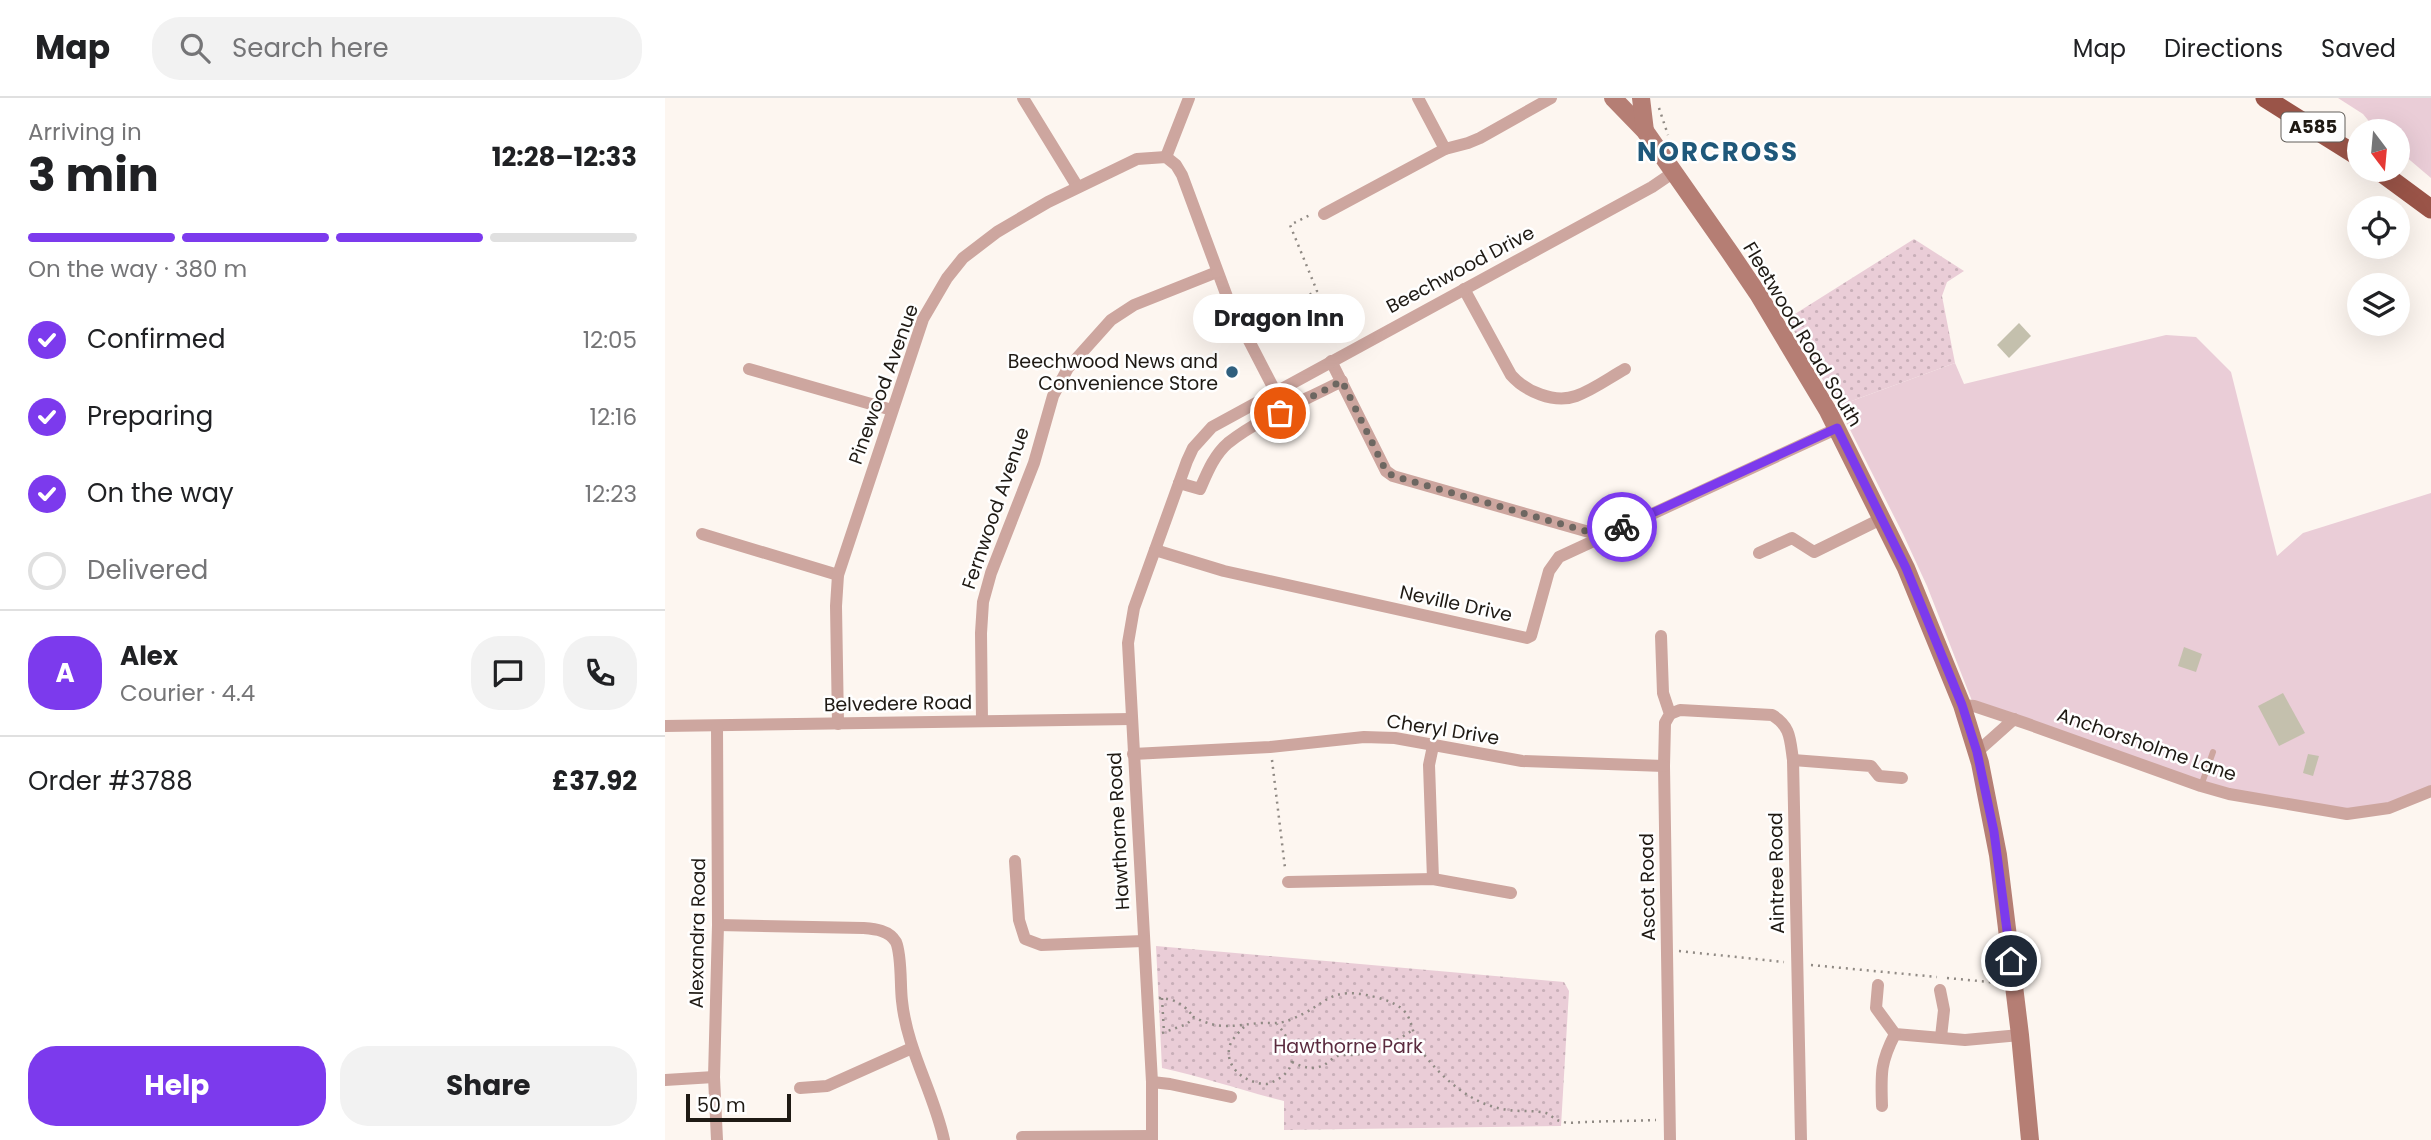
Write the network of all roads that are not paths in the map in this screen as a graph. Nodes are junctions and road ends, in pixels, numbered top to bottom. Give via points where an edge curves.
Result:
1 (1023, 98) edge
2 (1189, 98) edge
3 (1418, 98) edge
4 (1551, 98) edge
5 (1613, 98) edge
6 (1641, 98) edge
7 (2265, 98) edge
8 (1645, 131) junction
9 (1445, 149) junction
10 (2347, 149) edge
11 (1166, 156) junction
12 (1674, 172) junction
13 (2394, 182) edge
14 (1077, 186) junction
15 (2431, 209) edge
16 (1324, 214) road end
17 (1217, 272) junction
18 (1464, 289) junction
19 (1331, 361) junction
20 (749, 369) dead end
21 (1625, 369) dead end
22 (1342, 381) junction
23 (1275, 391) junction
24 (892, 410) junction
25 (1837, 428) junction
26 (1179, 483) junction
27 (1883, 519) junction
28 (1164, 526) joint
29 (702, 534) dead end
30 (1603, 536) junction
31 (1155, 550) junction
32 (1759, 553) dead end
33 (838, 575) junction
34 (1661, 636) dead end
35 (1962, 705) junction
36 (1670, 714) junction
37 (1131, 719) junction
38 (2014, 719) junction
39 (982, 721) junction
40 (838, 724) junction
41 (665, 726) edge
42 (717, 726) junction
43 (1433, 746) junction
44 (1977, 752) junction
45 (2213, 752) dead end
46 (1133, 754) junction
47 (1793, 760) junction
48 (1664, 766) junction
49 (1902, 778) dead end
50 (2201, 786) junction
51 (2431, 791) edge
52 (1015, 861) dead end
53 (1433, 879) junction
54 (1287, 882) road end
55 (1511, 893) dead end
56 (718, 925) junction
57 (1143, 942) junction
58 (1878, 985) dead end
59 (1940, 990) dead end
60 (1895, 1034) junction
61 (2020, 1035) junction
62 (1941, 1037) junction
63 (912, 1048) junction
64 (714, 1077) junction
65 (665, 1080) edge
66 (1152, 1083) junction
67 (800, 1088) dead end
68 (1231, 1097) dead end
69 (1882, 1106) dead end
70 (1023, 1137) dead end
71 (1151, 1138) edge
72 (717, 1140) edge
73 (944, 1140) edge
74 (1670, 1140) edge
75 (1801, 1140) edge
76 (2030, 1140) edge

1 - 14 street
2 - 11 street
3 - 9 street
4 - 9 street via 1480,138
5 - 8 main road, Fleetwood Road South
6 - 8 main road, Fleetwood Road South
7 - 10 highway, A585
8 - 12 main road, Fleetwood Road South
9 - 16 street
11 - 14 street, Pinewood Avenue via 1137,159
11 - 17 street via 1182,174
12 - 18 street, Beechwood Drive
12 - 25 main road, Fleetwood Road South via 1758,294
13 - 15 highway
14 - 24 street, Pinewood Avenue via 997,232 963,258 923,319
17 - 23 street
17 - 39 street, Fernwood Avenue via 1134,304 1111,320 1068,368 1053,396 1034,463 983,602
18 - 19 street, Beechwood Drive
18 - 21 street via 1520,384 1552,398 1574,397
19 - 22 street
19 - 23 street, Beechwood Drive
20 - 24 street
22 - 26 street via 1227,444 1199,489
22 - 30 street via 1386,471 1393,476
23 - 26 street, Beechwood Drive via 1212,427 1190,455
24 - 33 street, Pinewood Avenue
25 - 27 main road, Fleetwood Road South
25 - 30 street, Neville Drive
26 - 28 street, Beechwood Drive
27 - 32 street via 1814,552 1792,538
27 - 35 main road, Fleetwood Road South
28 - 31 street, Hawthorne Road
29 - 33 street
30 - 31 street, Neville Drive via 1552,564 1527,638 1224,571
31 - 37 street, Hawthorne Road via 1134,608 1128,643
33 - 40 street, Pinewood Avenue
34 - 36 street, Ascot Road via 1663,693
35 - 38 street, Anchorsholme Lane
35 - 44 main road, Fleetwood Road South
36 - 47 street, Aintree Road via 1680,710 1772,715 1789,733
36 - 48 street, Ascot Road via 1665,723
37 - 39 street, Belvedere Road
37 - 46 street, Hawthorne Road
38 - 44 street
38 - 50 street, Anchorsholme Lane
39 - 40 street, Belvedere Road
40 - 42 street, Belvedere Road
41 - 42 street, Belvedere Road
42 - 56 street, Alexandra Road
43 - 46 street, Cheryl Drive via 1364,737
43 - 48 street, Cheryl Drive via 1522,761
43 - 53 street via 1429,765
44 - 61 main road, Fleetwood Road South via 1996,844
45 - 50 lane
46 - 57 street, Hawthorne Road
47 - 49 street via 1871,766 1879,776
47 - 75 street, Aintree Road
48 - 74 street, Ascot Road
50 - 51 street, Anchorsholme Lane via 2347,814 2389,808
52 - 57 street via 1019,920 1025,939 1041,945
53 - 54 street
53 - 55 street
56 - 63 street via 889,934 896,943
56 - 64 street, Alexandra Road
57 - 66 street, Hawthorne Road
58 - 60 street via 1876,1008
59 - 62 street via 1944,1010
60 - 62 street
60 - 69 street via 1880,1071
61 - 62 street via 1965,1040
61 - 76 main road, Fleetwood Road South
63 - 67 street via 827,1086
63 - 73 street
64 - 65 street
64 - 72 street, Alexandra Road
66 - 68 street
66 - 71 street, Hawthorne Road
70 - 71 street

